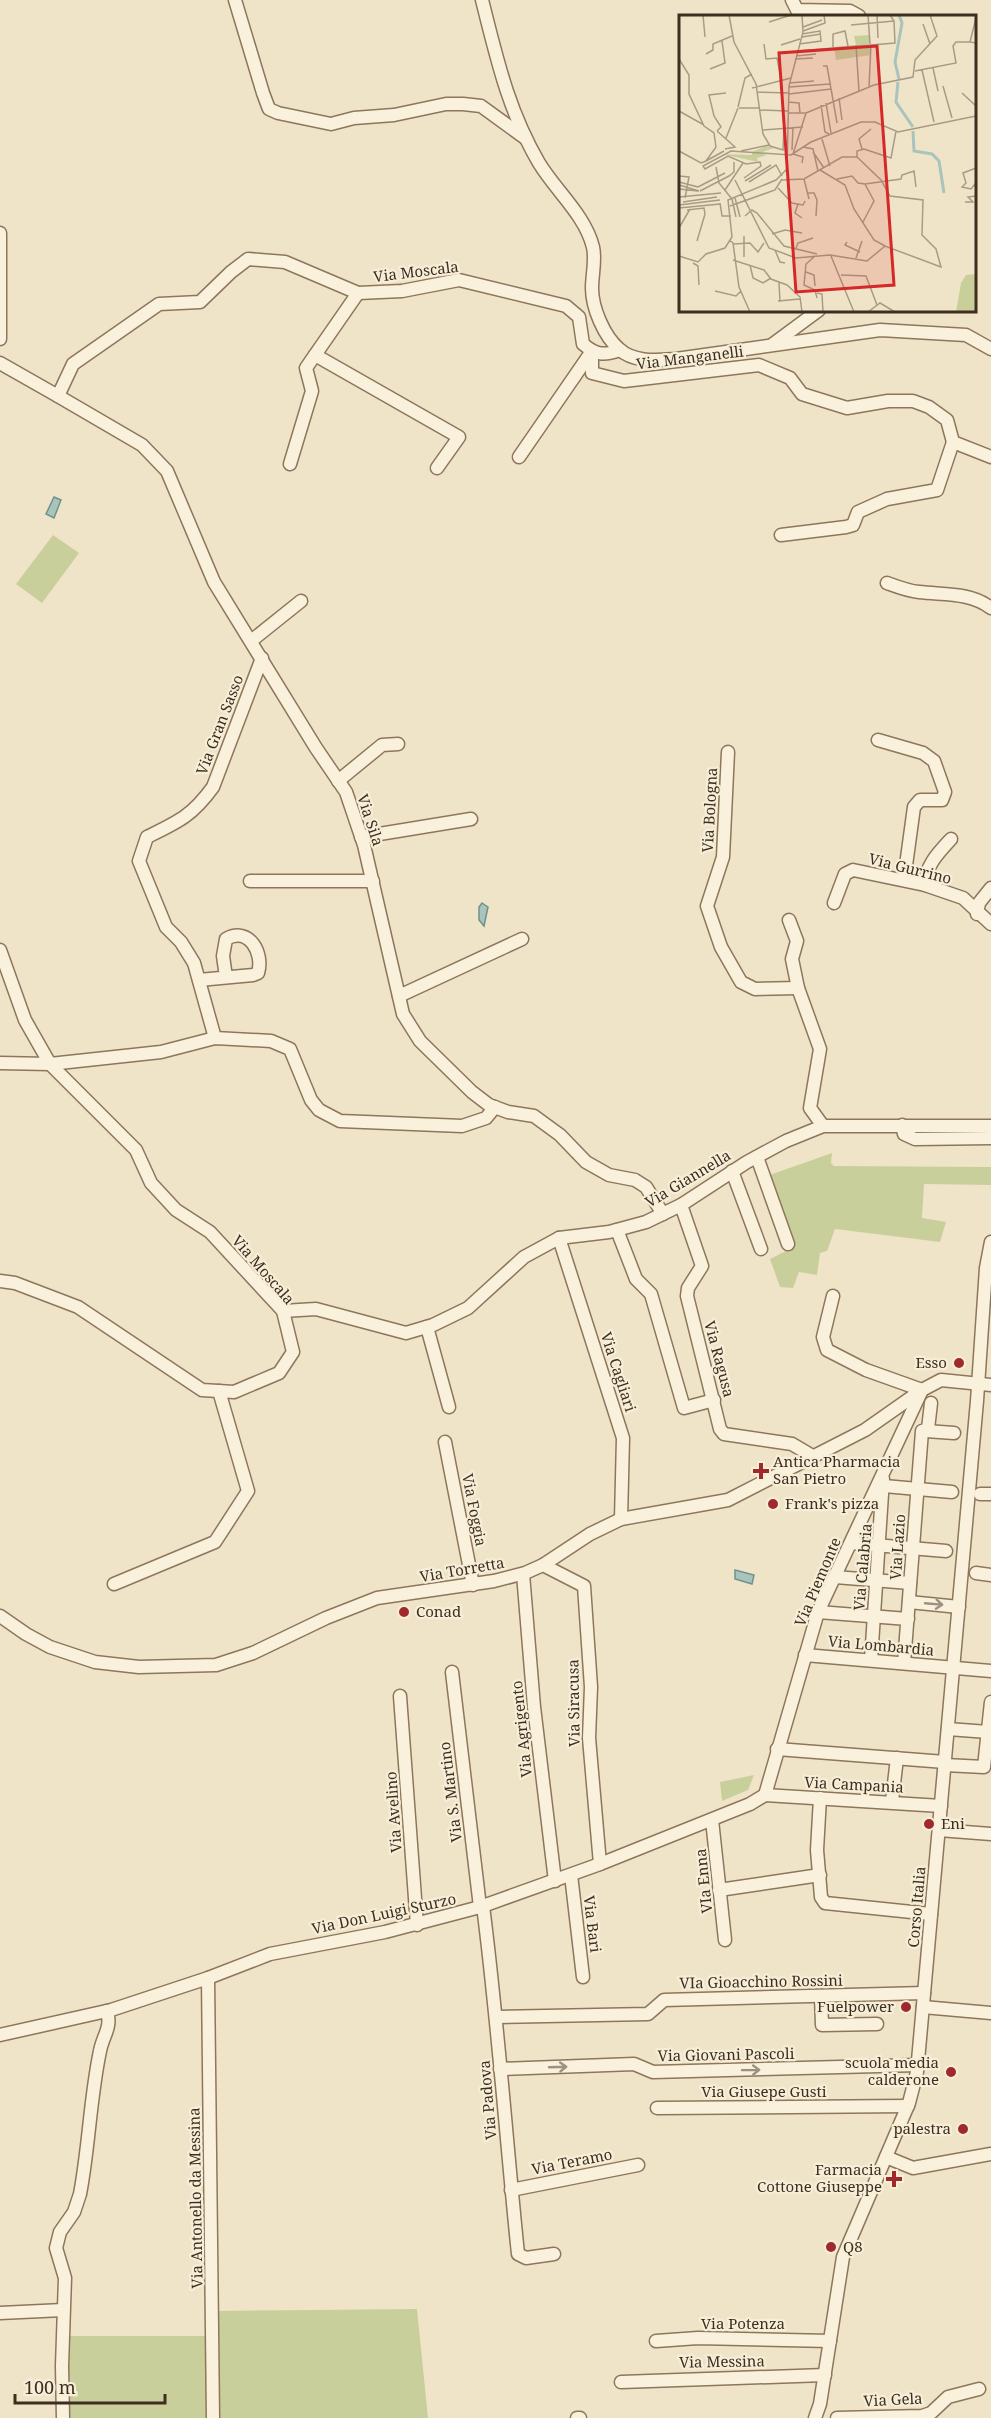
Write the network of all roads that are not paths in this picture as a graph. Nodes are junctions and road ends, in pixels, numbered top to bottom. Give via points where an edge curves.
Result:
1 (234, 0) edge
2 (482, 0) edge
3 (792, 0) edge
4 (857, 15) edge
5 (528, 140) junction
6 (0, 232) edge
7 (358, 293) junction
8 (816, 312) edge
9 (0, 339) edge
10 (772, 345) junction
11 (991, 349) edge
12 (620, 350) junction
13 (592, 351) junction
14 (315, 355) junction
15 (0, 363) edge
16 (58, 396) junction
17 (952, 442) junction
18 (519, 456) dead end
19 (991, 457) edge
20 (290, 464) dead end
21 (437, 468) dead end
22 (782, 535) dead end
23 (887, 584) dead end
24 (301, 601) dead end
25 (991, 608) edge
26 (251, 641) junction
27 (262, 658) junction
28 (878, 740) dead end
29 (398, 744) dead end
30 (728, 752) dead end
31 (338, 781) junction
32 (471, 819) dead end
33 (361, 837) junction
34 (951, 838) dead end
35 (904, 880) junction
36 (250, 881) dead end
37 (373, 881) junction
38 (925, 885) junction
39 (991, 888) edge
40 (834, 903) dead end
41 (977, 914) junction
42 (789, 920) dead end
43 (991, 924) edge
44 (522, 939) dead end
45 (0, 950) edge
46 (226, 977) dead end
47 (200, 980) junction
48 (798, 988) junction
49 (399, 996) junction
50 (215, 1038) junction
51 (0, 1063) edge
52 (50, 1064) junction
53 (495, 1107) junction
54 (902, 1125) junction
55 (823, 1126) junction
56 (991, 1126) edge
57 (991, 1137) edge
58 (757, 1157) junction
59 (732, 1171) junction
60 (681, 1205) junction
61 (663, 1214) junction
62 (617, 1230) junction
63 (559, 1238) junction
64 (991, 1242) edge
65 (788, 1244) dead end
66 (761, 1249) dead end
67 (0, 1281) edge
68 (833, 1296) dead end
69 (283, 1311) junction
70 (427, 1327) junction
71 (985, 1384) edge
72 (922, 1390) junction
73 (219, 1391) junction
74 (714, 1400) junction
75 (932, 1403) dead end
76 (449, 1407) dead end
77 (926, 1431) junction
78 (954, 1433) dead end
79 (445, 1442) dead end
80 (814, 1456) junction
81 (884, 1481) junction
82 (916, 1489) junction
83 (952, 1492) dead end
84 (621, 1520) junction
85 (851, 1543) junction
86 (880, 1546) junction
87 (913, 1548) junction
88 (946, 1551) dead end
89 (543, 1565) junction
90 (976, 1573) dead end
91 (523, 1574) junction
92 (991, 1575) edge
93 (835, 1577) junction
94 (877, 1580) junction
95 (910, 1583) junction
96 (114, 1584) dead end
97 (473, 1585) junction
98 (909, 1602) junction
99 (959, 1607) junction
100 (818, 1612) junction
101 (0, 1616) edge
102 (874, 1617) junction
103 (908, 1619) junction
104 (805, 1655) junction
105 (871, 1660) junction
106 (904, 1663) junction
107 (954, 1667) junction
108 (991, 1671) edge
109 (452, 1672) dead end
110 (400, 1696) dead end
111 (991, 1702) edge
112 (948, 1729) junction
113 (988, 1732) junction
114 (777, 1749) junction
115 (897, 1758) junction
116 (945, 1763) junction
117 (765, 1795) junction
118 (820, 1798) junction
119 (892, 1801) junction
120 (941, 1806) junction
121 (712, 1820) junction
122 (939, 1830) junction
123 (991, 1834) edge
124 (600, 1864) junction
125 (570, 1875) junction
126 (820, 1875) junction
127 (555, 1881) junction
128 (720, 1890) junction
129 (481, 1907) junction
130 (931, 1914) junction
131 (417, 1925) junction
132 (724, 1940) dead end
133 (583, 1977) dead end
134 (208, 1978) junction
135 (924, 1993) junction
136 (821, 1996) junction
137 (923, 2007) junction
138 (107, 2011) junction
139 (991, 2013) edge
140 (497, 2018) junction
141 (877, 2024) dead end
142 (0, 2035) edge
143 (918, 2065) junction
144 (500, 2069) junction
145 (908, 2106) junction
146 (657, 2108) dead end
147 (991, 2156) edge
148 (886, 2157) junction
149 (638, 2164) dead end
150 (511, 2190) junction
151 (554, 2254) dead end
152 (63, 2310) junction
153 (0, 2313) edge
154 (656, 2341) dead end
155 (830, 2341) junction
156 (825, 2375) junction
157 (621, 2382) dead end
158 (979, 2389) dead end
159 (63, 2418) edge
160 (213, 2418) edge
161 (815, 2418) edge
162 (837, 2418) edge

1 - 5 street via 269,109 331,124 446,104 481,106
2 - 5 street via 505,92
3 - 4 street via 797,10 850,11
5 - 12 street via 588,230 594,250 594,306
6 - 9 street
7 - 13 street, Via Moscala via 402,291 459,280 555,303 579,317 583,344
7 - 14 street
7 - 16 street, Via Moscala via 285,262 248,259 200,302 159,304 73,364
8 - 10 street
10 - 11 street via 880,330 966,335
10 - 12 street via 648,360
12 - 13 street via 605,356
13 - 17 street, Via Manganelli via 592,373 624,381 759,364 790,378 802,394 847,408 888,400 913,401 941,413 947,420
13 - 18 street
14 - 20 street via 306,368 312,391
14 - 21 street via 459,437
15 - 16 street
16 - 26 street, Via Sila via 142,445 166,471 214,582
17 - 19 street
17 - 22 street via 937,490 887,499 858,512 853,525
23 - 25 street via 918,592 963,596
24 - 26 street
26 - 27 street, Via Sila
27 - 31 street, Via Sila
27 - 47 street, Via Gran Sasso via 213,787 178,824 147,837 139,861 166,927 181,942
28 - 35 street via 923,753 934,761 945,792 942,800 920,800 914,807
29 - 31 street via 382,745
30 - 48 street, Via Bologna via 723,857 707,906 721,947 741,982 755,989
31 - 33 street, Via Sila via 346,792
32 - 33 street
33 - 37 street, Via Sila
34 - 38 street via 935,856 925,875
35 - 38 street, Via Gurrino
35 - 40 street, Via Gurrino via 847,870
36 - 37 street
37 - 49 street, Via Sila
38 - 41 street, Via Gurrino via 963,898
39 - 41 street via 979,903
41 - 43 street, Via Gurrino
42 - 48 street via 797,941 792,959
44 - 49 street
45 - 52 street, Via Moscala via 25,1020
46 - 47 street
47 - 50 street, Via Gran Sasso
48 - 55 street via 820,1048 810,1108
49 - 53 street, Via Sila via 403,1014 420,1041 471,1092
50 - 52 street via 161,1052
50 - 53 street via 270,1041 290,1049 319,1110 340,1121 462,1126 486,1118
51 - 52 street
52 - 69 street, Via Moscala via 136,1150 151,1183 176,1210 210,1232
53 - 61 street, Via Sila via 534,1116 586,1162 609,1175 646,1187
54 - 55 street, Via Giannella
54 - 56 street, Via Giannella
54 - 57 street via 904,1134 915,1138
55 - 58 street, Via Giannella
58 - 59 street, Via Giannella
58 - 65 street
59 - 60 street, Via Giannella
59 - 66 street
60 - 61 street, Via Giannella
60 - 74 street, Via Ragusa via 702,1266 687,1296
61 - 62 street, Via Giannella
62 - 63 street, Via Giannella
62 - 74 street via 636,1279 651,1294 684,1408
63 - 70 street, Via Giannella via 524,1257 468,1308
63 - 84 street, Via Cagliari via 623,1437
64 - 71 street, Corso Italia via 986,1268
67 - 73 street, Via Moscala via 78,1307 202,1390
68 - 72 street via 823,1337 827,1350 866,1370
69 - 70 street, Via Giannella via 316,1309 406,1333
69 - 73 street, Via Moscala via 293,1352 279,1373 234,1392
70 - 76 street
71 - 72 street, Via Torretta via 941,1380
71 - 99 street, Corso Italia
72 - 80 street, Via Torretta via 866,1430
72 - 81 street, Via Piemonte
73 - 96 street via 248,1491 214,1542
74 - 80 street, Via Ragusa via 724,1434 792,1444
75 - 77 street, Via Lazio
77 - 78 street
77 - 82 street, Via Lazio via 921,1431
79 - 97 street, Via Foggia
80 - 84 street, Via Torretta via 728,1500
81 - 82 street
81 - 85 street, Via Piemonte
81 - 86 street, Via Calabria
82 - 83 street
82 - 87 street, Via Lazio
84 - 89 street, Via Torretta via 590,1534
85 - 86 street
85 - 93 street, Via Piemonte
86 - 87 street
86 - 94 street, Via Calabria
87 - 88 street
87 - 95 street, Via Lazio
89 - 91 street, Via Torretta
89 - 124 street, Via Siracusa via 584,1586 591,1687 589,1738
90 - 92 street
91 - 97 street, Via Torretta
91 - 127 street, Via Agrigento
93 - 94 street
93 - 100 street, Via Piemonte
94 - 95 street
94 - 102 street, Via Calabria
95 - 98 street, Via Lazio
97 - 101 street, Via Torretta via 377,1598 254,1653 197,1667 95,1662 51,1647
98 -> 99 street
98 - 103 street, Via Lazio
99 - 107 street, Corso Italia
100 - 102 street
100 - 104 street, Via Piemonte
102 - 103 street
102 - 105 street, Via Calabria
103 - 106 street, Via Lazio
104 - 105 street, Via Lombardia
104 - 114 street, Via Piemonte
105 - 106 street, Via Lombardia
106 - 107 street, Via Lombardia
107 - 108 street, Via Lombardia
107 - 112 street, Corso Italia
109 - 129 street, Via S. Martino
110 - 131 street, Via Avelino
111 - 113 street
112 - 113 street
112 - 116 street, Corso Italia
113 - 116 street via 984,1767
114 - 115 street
114 - 117 street, Via Piemonte
115 - 116 street
115 - 119 street
116 - 120 street, Corso Italia
117 - 118 street, Via Campania
117 - 121 street, Via Don Luigi Sturzo
118 - 119 street, Via Campania
118 - 126 street
119 - 120 street, Via Campania
120 - 122 street, Corso Italia
121 - 124 street, Via Don Luigi Sturzo
121 - 128 street, VIa Enna
122 - 123 street
122 - 130 street, Corso Italia
124 - 125 street, Via Don Luigi Sturzo
125 - 127 street, Via Don Luigi Sturzo
125 - 133 street, Via Bari
126 - 128 street
126 - 130 street via 821,1897 828,1906
127 - 129 street, Via Don Luigi Sturzo
128 - 132 street, VIa Enna
129 - 131 street, Via Don Luigi Sturzo
129 - 140 street, Via Padova
130 - 135 street, Corso Italia
131 - 134 street, Via Don Luigi Sturzo via 270,1954
134 - 138 street, Via Don Luigi Sturzo
134 - 160 street, Via Antonello da Messina
135 - 136 street, VIa Gioacchino Rossini
135 - 137 street, Corso Italia
136 - 140 street, VIa Gioacchino Rossini via 664,2000 648,2014
136 - 141 street via 822,2025
137 - 139 street
137 - 143 street, Corso Italia
138 - 142 street, Via Don Luigi Sturzo
138 - 152 street via 110,2026 99,2058 80,2194 56,2248 65,2278
140 - 144 street, Via Padova
144 -> 143 street, Via Giovani Pascoli via 634,2064 653,2072
143 - 145 street, Corso Italia
144 - 150 street, Via Padova
145 - 146 street, Via Giusepe Gusti
145 - 148 street, Corso Italia
147 - 148 street via 913,2168
148 - 155 street, Corso Italia via 843,2257
149 - 150 street, Via Teramo
150 - 151 street, Via Padova via 518,2254 526,2258
152 - 153 street
152 - 159 street
154 - 155 street, Via Potenza
155 - 156 street, Corso Italia
156 - 157 street, Via Messina
156 - 161 street, Corso Italia
158 - 162 street, Via Gela via 948,2397 922,2416

